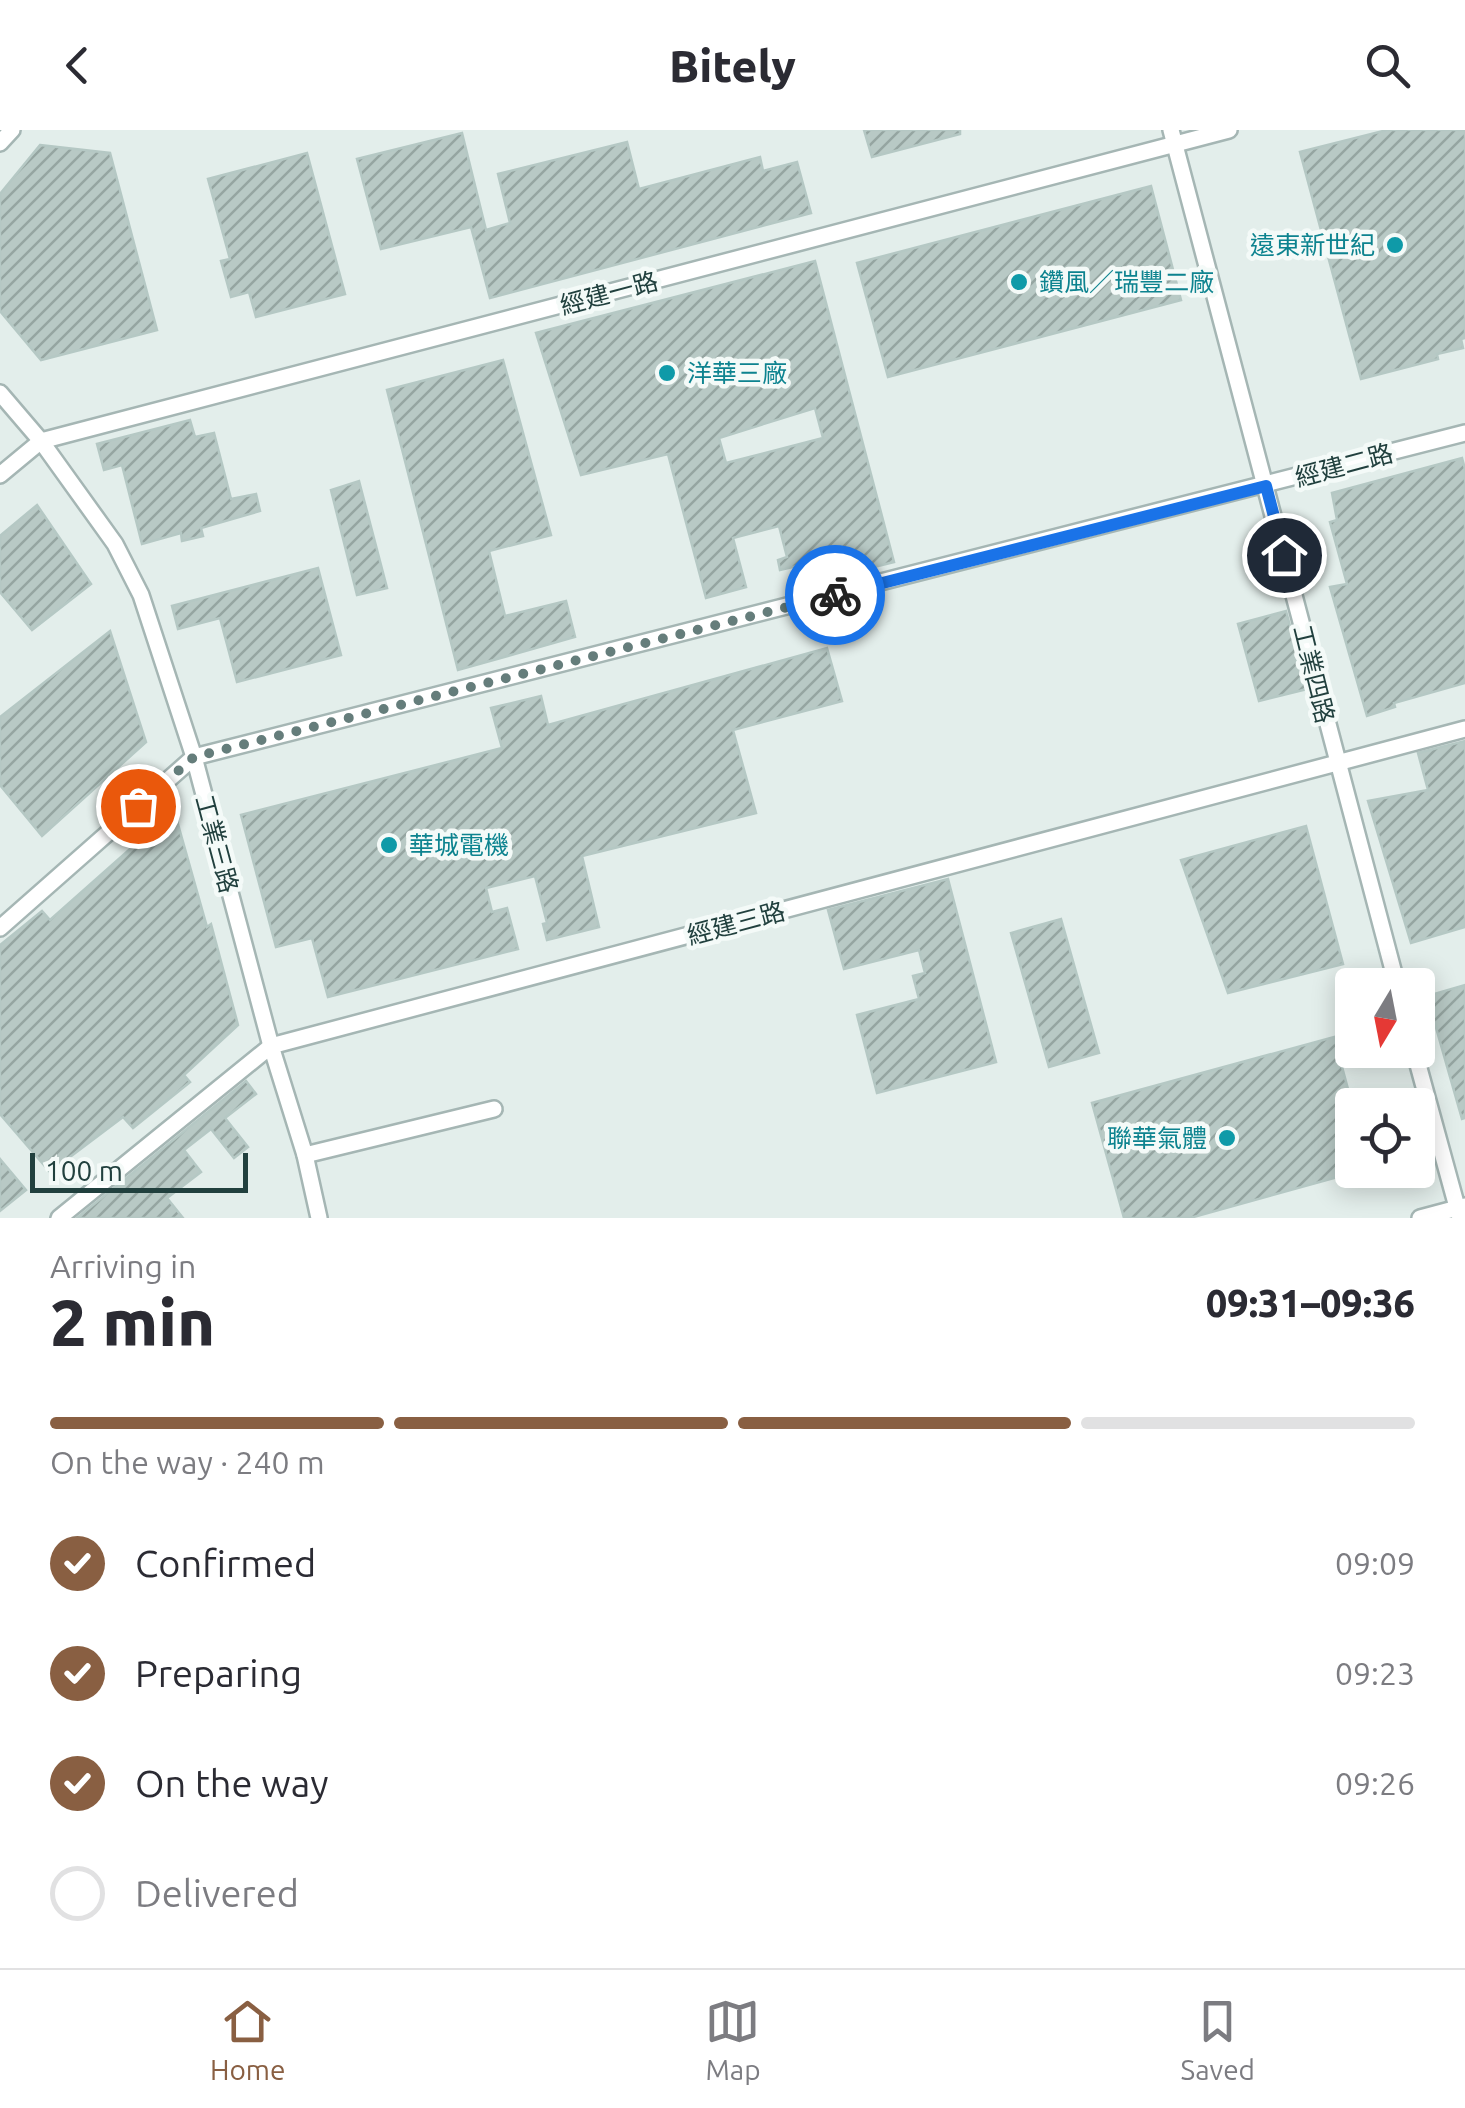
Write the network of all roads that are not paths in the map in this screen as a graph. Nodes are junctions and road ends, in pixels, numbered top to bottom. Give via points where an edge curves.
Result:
1 (12, 130) edge
2 (1228, 130) edge
3 (1173, 137) edge
4 (0, 143) edge
5 (0, 393) edge
6 (1465, 434) edge
7 (40, 441) junction
8 (0, 476) edge
9 (1266, 486) junction
10 (1465, 728) edge
11 (194, 757) junction
12 (1337, 762) junction
13 (0, 928) edge
14 (1392, 968) edge
15 (271, 1046) junction
16 (1419, 1068) edge
17 (494, 1109) dead end
18 (305, 1156) junction
19 (1460, 1211) edge
20 (59, 1218) edge
21 (319, 1218) edge
22 (1420, 1218) edge

1 - 4 street
2 - 3 street, 經建一路
3 - 7 street, 經建一路
3 - 9 street, 工業四路
5 - 7 street, 工業三路
6 - 9 street, 經建二路
7 - 8 street, 經建一路
7 - 11 street, 工業三路 via 115,544 141,595
9 - 11 street, 經建二路
9 - 12 street, 工業四路
10 - 12 street, 經建三路
11 - 13 street, 經建二路
11 - 15 street, 工業三路
12 - 14 street, 工業四路
12 - 15 street, 經建三路
15 - 18 street, 工業三路
15 - 20 street, 經建三路
16 - 19 street
17 - 18 street
18 - 21 street, 工業三路
19 - 22 street

